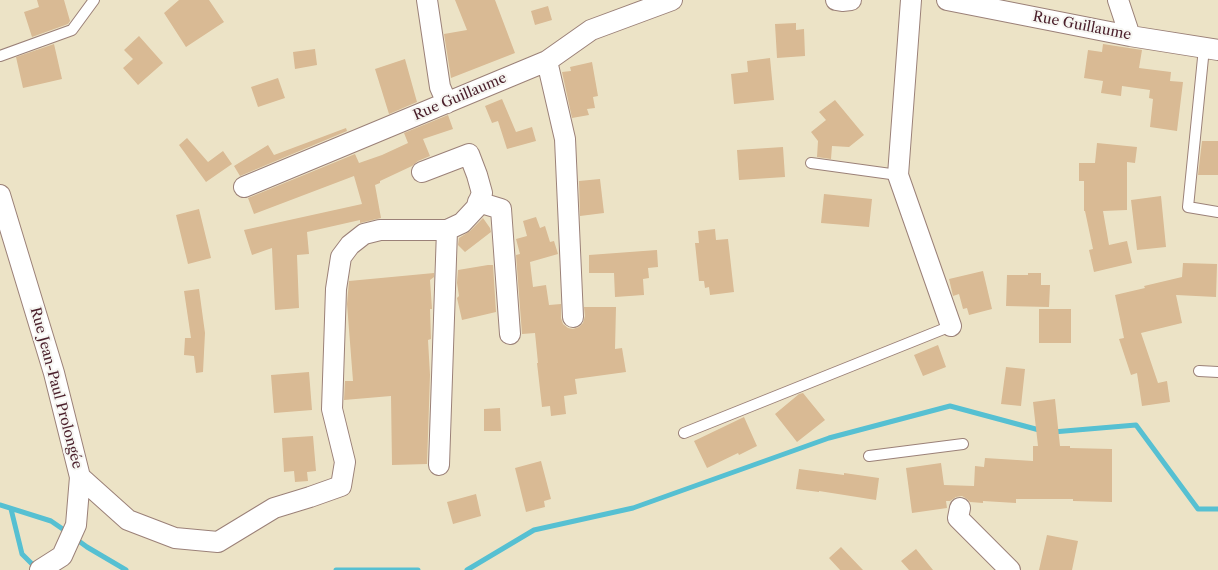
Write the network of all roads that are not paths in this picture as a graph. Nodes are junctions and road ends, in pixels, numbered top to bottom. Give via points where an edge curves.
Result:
1 (94, 0) edge
2 (427, 0) edge
3 (672, 0) edge
4 (836, 0) edge
5 (851, 0) edge
6 (911, 0) edge
7 (947, 0) edge
8 (1118, 0) edge
9 (1130, 36) junction
10 (1211, 49) edge
11 (0, 56) edge
12 (547, 61) junction
13 (447, 103) junction
14 (811, 163) dead end
15 (422, 172) dead end
16 (898, 175) junction
17 (244, 187) dead end
18 (0, 195) edge
19 (478, 202) junction
20 (1218, 212) edge
21 (447, 230) junction
22 (573, 318) dead end
23 (951, 326) joint
24 (510, 334) dead end
25 (1199, 372) dead end
26 (1218, 372) edge
27 (684, 433) dead end
28 (963, 444) dead end
29 (869, 456) dead end
30 (439, 465) dead end
31 (80, 477) junction
32 (960, 508) dead end
33 (40, 570) edge
34 (1010, 570) edge

1 - 11 lane via 72,30
2 - 13 street via 440,87
3 - 12 street, Rue Guillaume via 591,30
4 - 5 street
6 - 16 street
7 - 9 street, Rue Guillaume
8 - 9 street
9 - 10 street, Rue Guillaume
10 - 20 lane via 1188,208
12 - 13 street, Rue Guillaume
12 - 22 street via 565,139
13 - 17 street, Rue Guillaume
14 - 16 lane
15 - 19 street via 469,154 482,193
16 - 23 street
18 - 31 street, Rue Jean-Paul Prolongée via 54,373
19 - 21 street via 462,223
19 - 24 street via 501,209
21 - 30 street
21 - 31 street via 380,230 364,234 341,257 336,289 332,409 345,462 340,486 274,508 218,542 175,538 128,520
23 - 27 lane
25 - 26 lane
28 - 29 lane
31 - 33 street, Rue Jean-Paul Prolongée via 76,525 62,556
32 - 34 street via 958,518

